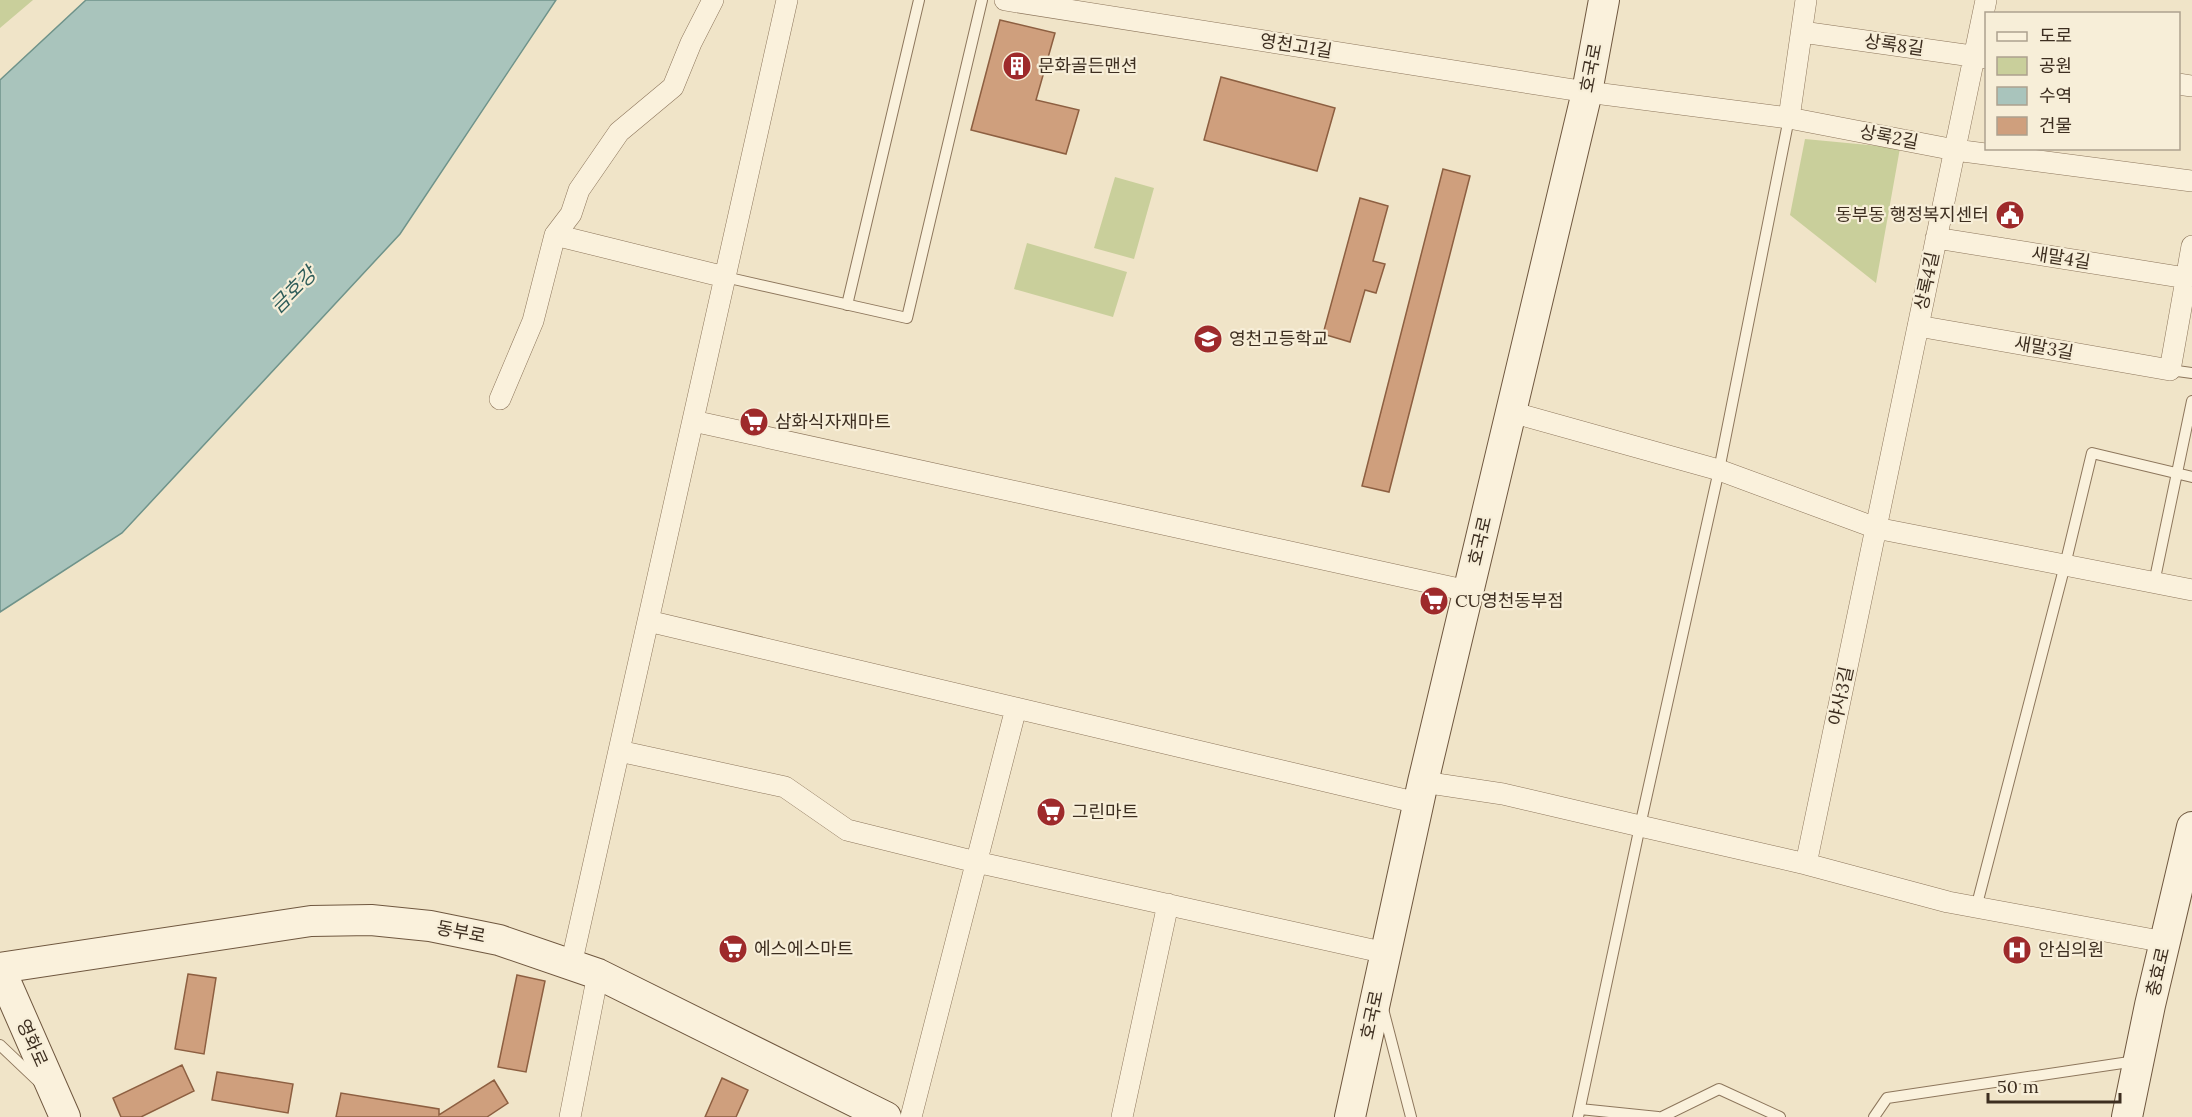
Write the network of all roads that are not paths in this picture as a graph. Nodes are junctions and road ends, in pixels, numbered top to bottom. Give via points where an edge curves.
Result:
1 (713, 0) edge
2 (787, 0) edge
3 (919, 0) edge
4 (982, 0) edge
5 (1005, 0) edge
6 (1604, 0) edge
7 (1806, 0) edge
8 (1986, 0) edge
9 (1802, 32) junction
10 (1980, 58) edge
11 (1587, 92) junction
12 (1789, 118) junction
13 (1955, 150) junction
14 (2192, 181) edge
15 (555, 235) junction
16 (1936, 238) junction
17 (2192, 246) edge
18 (725, 277) junction
19 (2186, 278) junction
20 (848, 305) junction
21 (1918, 326) junction
22 (2170, 370) junction
23 (2192, 373) edge
24 (500, 399) dead end
25 (2192, 401) edge
26 (1511, 412) junction
27 (693, 420) junction
28 (1719, 470) junction
29 (2177, 473) junction
30 (2192, 477) edge
31 (1876, 528) junction
32 (2066, 565) junction
33 (2154, 583) junction
34 (2192, 590) edge
35 (1468, 591) junction
36 (648, 621) junction
37 (1016, 708) junction
38 (619, 751) junction
39 (1420, 792) junction
40 (1640, 826) junction
41 (2192, 827) edge
42 (976, 862) junction
43 (1806, 864) junction
44 (1168, 904) junction
45 (1976, 908) junction
46 (2165, 942) junction
47 (1386, 953) junction
48 (0, 968) edge
49 (584, 969) junction
50 (1378, 988) junction
51 (0, 1045) edge
52 (2139, 1060) junction
53 (60, 1107) edge
54 (1579, 1113) edge
55 (570, 1117) edge
56 (886, 1117) edge
57 (911, 1117) edge
58 (1122, 1117) edge
59 (1350, 1117) edge
60 (1411, 1117) edge
61 (1660, 1117) edge
62 (1780, 1117) edge
63 (1874, 1117) edge
64 (2127, 1117) edge

1 - 15 street via 673,87 619,132 579,190 571,214
2 - 18 street
3 - 20 lane
4 - 20 lane via 907,318
5 - 11 street, 영천고1길
6 - 11 street, 호국로
7 - 9 street
8 - 10 street, 상록4길
9 - 10 street, 상록8길
9 - 12 street
10 - 13 street, 상록4길
11 - 12 street, 상록2길
11 - 26 street, 호국로
12 - 13 street, 상록2길
12 - 28 lane
13 - 14 street, 상록2길
13 - 16 street, 상록4길
15 - 18 street
15 - 24 street via 533,321
16 - 19 street, 새말4길
16 - 21 street, 상록4길
17 - 19 street
18 - 20 lane
18 - 27 street
19 - 22 street
21 - 22 street, 새말3길
21 - 31 street, 상록4길
22 - 23 lane
25 - 29 lane
26 - 28 street
26 - 35 street, 호국로
27 - 35 street
27 - 36 street
28 - 31 street
28 - 40 lane
29 - 30 lane
29 - 32 lane via 2092,453
29 - 33 lane
31 - 32 street
31 - 43 street, 야사3길
32 - 33 street
32 - 45 lane
33 - 34 street
35 - 39 street, 호국로
36 - 37 street
36 - 38 street
37 - 39 street
37 - 42 street
38 - 42 street via 785,787 847,830
38 - 49 street
39 - 40 street via 1503,795
39 - 47 street, 호국로
40 - 43 street
40 - 54 lane
41 - 46 street, 충효로
42 - 44 street
42 - 57 street
43 - 45 street
44 - 47 street
44 - 58 street
45 - 46 street
46 - 52 street, 충효로
47 - 50 street, 호국로
48 - 49 street, 동부로 via 311,921 371,920 430,926 499,940
48 - 53 street, 영화로
49 - 55 street
49 - 56 street, 동부로
50 - 59 street, 호국로
50 - 60 lane
51 - 53 lane
52 - 63 lane via 1887,1098
52 - 64 street, 충효로
54 - 61 lane
61 - 62 lane via 1719,1089

